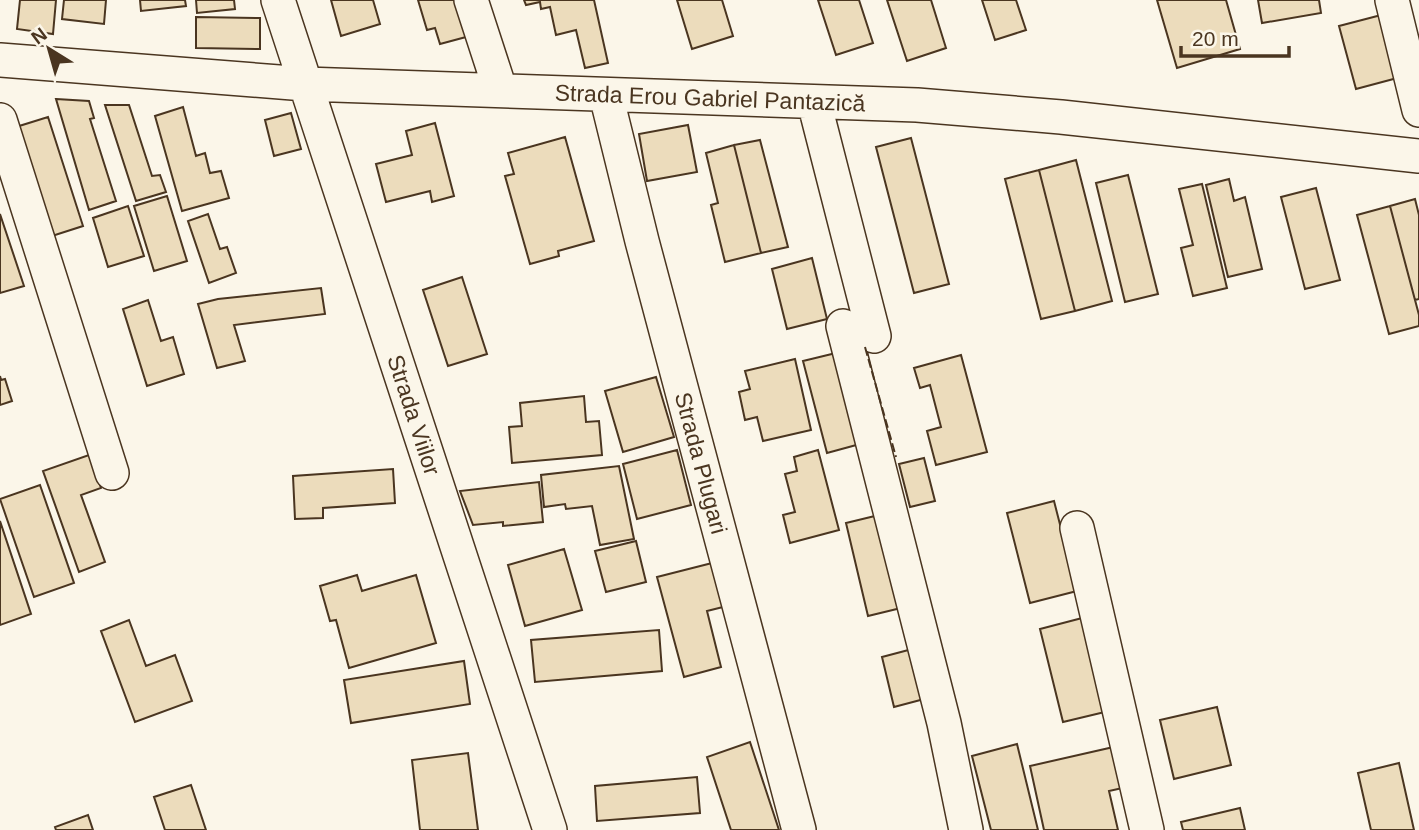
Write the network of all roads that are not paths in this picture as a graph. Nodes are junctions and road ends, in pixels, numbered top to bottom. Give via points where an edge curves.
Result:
1 (278, 0) edge
2 (471, 0) edge
3 (1392, 0) edge
4 (0, 60) edge
5 (304, 84) junction
6 (499, 89) junction
7 (606, 95) junction
8 (814, 102) junction
9 (1419, 110) edge
10 (0, 120) edge
11 (1419, 156) edge
12 (843, 326) dead end
13 (874, 336) dead end
14 (113, 473) dead end
15 (1077, 528) dead end
16 (550, 830) edge
17 (799, 830) edge
18 (966, 830) edge
19 (1147, 830) edge

1 - 5 street, Strada Viilor
2 - 6 street
3 - 9 street
4 - 5 street, Strada Erou Gabriel Pantazică
5 - 6 street, Strada Erou Gabriel Pantazică
5 - 16 street, Strada Viilor
6 - 7 street, Strada Erou Gabriel Pantazică
7 - 8 street, Strada Erou Gabriel Pantazică
7 - 17 street, Strada Plugari
8 - 11 street, Strada Erou Gabriel Pantazică via 1061,117
8 - 13 street
10 - 14 street
12 - 18 street via 944,723
15 - 19 street

